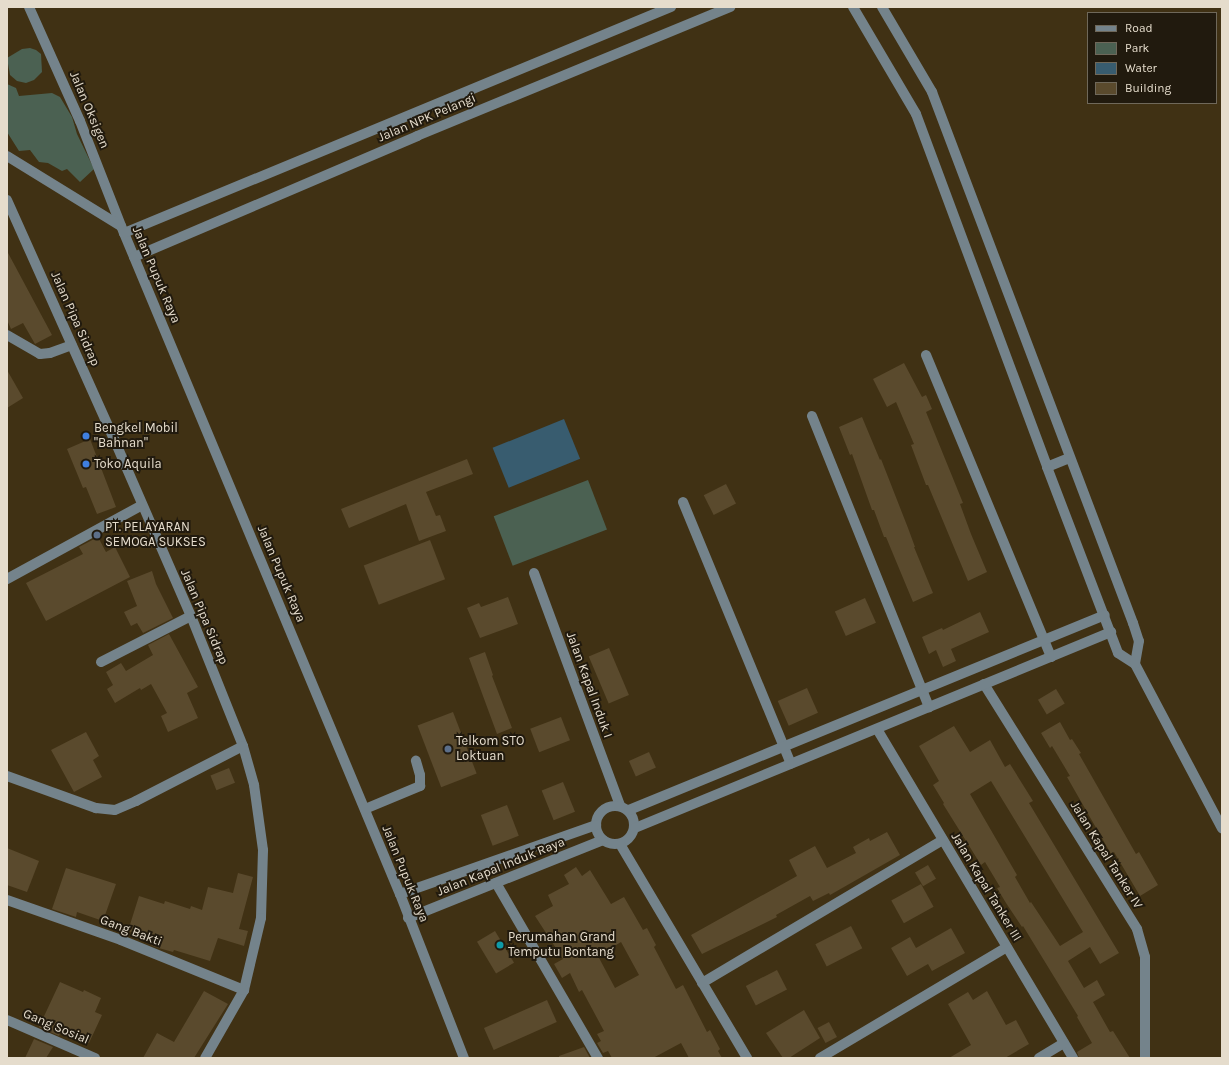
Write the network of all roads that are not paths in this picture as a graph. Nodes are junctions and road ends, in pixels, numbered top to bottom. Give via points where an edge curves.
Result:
1 (29, 7) edge
2 (671, 7) edge
3 (730, 7) edge
4 (853, 7) edge
5 (882, 7) edge
6 (7, 156) edge
7 (7, 200) edge
8 (123, 229) junction
9 (134, 256) junction
10 (7, 335) edge
11 (72, 345) junction
12 (926, 355) dead end
13 (812, 416) dead end
14 (1069, 458) junction
15 (1047, 467) junction
16 (683, 502) dead end
17 (142, 505) junction
18 (534, 573) dead end
19 (7, 579) edge
20 (1105, 615) junction
21 (191, 616) junction
22 (1111, 632) junction
23 (1044, 640) junction
24 (1051, 657) junction
25 (101, 662) dead end
26 (1135, 664) junction
27 (984, 684) junction
28 (922, 690) junction
29 (929, 707) junction
30 (877, 729) junction
31 (243, 746) junction
32 (784, 747) junction
33 (416, 761) dead end
34 (791, 764) junction
35 (7, 776) edge
36 (624, 808) junction
37 (365, 809) junction
38 (596, 825) junction
39 (635, 828) junction
40 (1222, 828) edge
41 (603, 840) junction
42 (943, 840) junction
43 (620, 844) junction
44 (496, 883) junction
45 (400, 894) junction
46 (7, 900) edge
47 (408, 918) junction
48 (1007, 947) junction
49 (702, 983) junction
50 (244, 990) junction
51 (7, 1020) edge
52 (1064, 1043) junction
53 (95, 1058) edge
54 (205, 1058) edge
55 (464, 1058) edge
56 (598, 1058) edge
57 (747, 1058) edge
58 (820, 1058) edge
59 (1039, 1058) edge
60 (1073, 1058) edge
61 (1145, 1058) edge

1 - 8 street, Jalan Oksigen via 80,121
2 - 8 street, Jalan NPK Pelangi
3 - 9 street, Jalan NPK Pelangi
4 - 15 street via 916,114
5 - 14 street via 932,92
6 - 8 street, Jalan Pupuk Raya
7 - 11 street, Jalan Pipa Sidrap
8 - 9 street, Jalan Pupuk Raya
9 - 37 street, Jalan Pupuk Raya
10 - 11 street via 40,354
11 - 17 street, Jalan Pipa Sidrap
12 - 23 street
13 - 28 street
14 - 15 street
14 - 26 street via 1139,641
15 - 20 street
16 - 32 street
17 - 19 street
17 - 21 street, Jalan Pipa Sidrap
18 - 36 street, Jalan Kapal Induk I
20 - 22 street
20 - 23 street
21 - 25 street
21 - 31 street, Jalan Pipa Sidrap
22 - 24 street
22 - 26 street via 1118,653
23 - 24 street
23 - 28 street
24 - 27 street
26 - 40 street
27 - 29 street
27 - 61 street, Jalan Kapal Tanker IV via 1138,929 1145,956
28 - 29 street
28 - 32 street
29 - 30 street
30 - 34 street
30 - 42 street, Jalan Kapal Tanker III
31 - 35 street via 115,810 96,808
31 - 50 street, Jalan Pipa Sidrap via 254,785 263,850 261,918
32 - 34 street
32 - 36 street
33 - 37 street via 420,786
34 - 39 street
36 - 38 street via 611,806 603,810
36 - 39 street
37 - 45 street, Jalan Pupuk Raya
38 - 41 street
38 - 45 street, Jalan Kapal Induk Raya
39 - 43 street via 630,838
41 - 43 street via 611,844
41 - 44 street, Jalan Kapal Induk Raya
42 - 48 street, Jalan Kapal Tanker III
42 - 49 street
43 - 49 street
44 - 47 street, Jalan Kapal Induk Raya
44 - 56 street
45 - 47 street, Jalan Pupuk Raya
46 - 50 street, Gang Bakti via 120,940
47 - 55 street, Jalan Pupuk Raya
48 - 52 street, Jalan Kapal Tanker III
48 - 58 street
49 - 57 street
50 - 54 street, Jalan Pipa Sidrap
51 - 53 street, Gang Sosial
52 - 59 street
52 - 60 street, Jalan Kapal Tanker III

